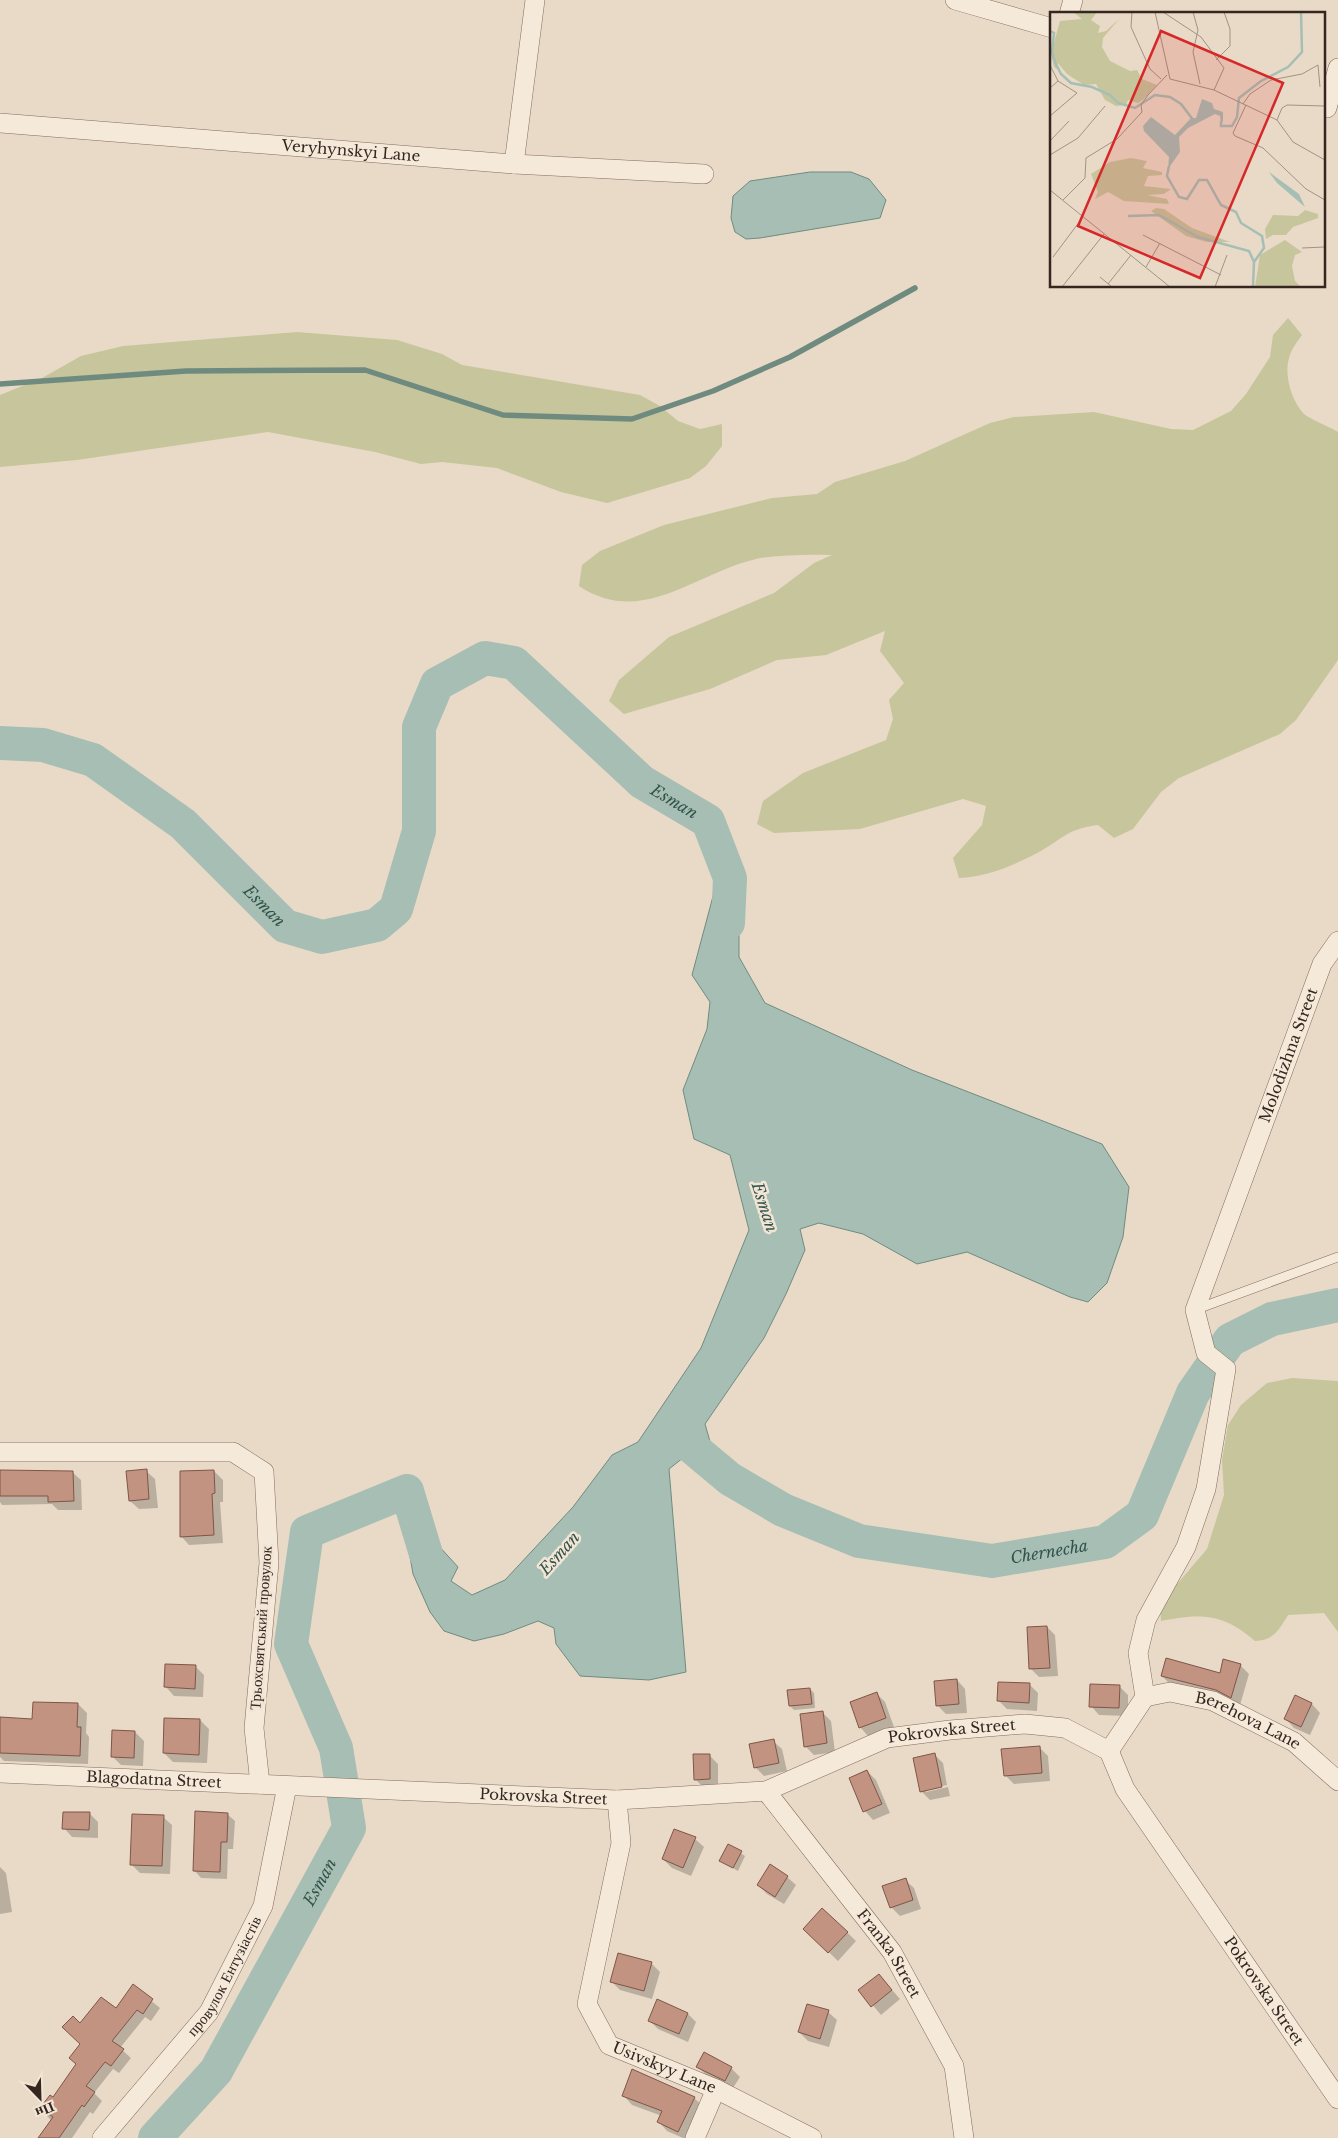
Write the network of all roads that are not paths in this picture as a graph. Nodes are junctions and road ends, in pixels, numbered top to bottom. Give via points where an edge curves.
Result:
1 (534, 0) edge
2 (954, 0) edge
3 (1050, 27) edge
4 (1338, 68) edge
5 (1330, 109) edge
6 (0, 122) edge
7 (514, 164) junction
8 (704, 174) dead end
9 (1338, 941) edge
10 (1338, 1257) edge
11 (1195, 1310) junction
12 (0, 1452) edge
13 (1144, 1697) junction
14 (1109, 1751) junction
15 (0, 1773) edge
16 (1338, 1781) edge
17 (260, 1784) junction
18 (287, 1786) junction
19 (307, 1788) joint
20 (766, 1791) junction
21 (618, 1800) junction
22 (716, 2089) junction
23 (1338, 2099) edge
24 (102, 2138) edge
25 (695, 2138) edge
26 (812, 2138) edge
27 (964, 2138) edge

1 - 7 street
2 - 3 street
4 - 5 street
6 - 7 street, Veryhynskyi Lane
7 - 8 street, Veryhynskyi Lane
9 - 11 street, Molodizhna Street via 1322,964
10 - 11 lane
11 - 13 street via 1206,1354 1226,1369 1206,1489 1186,1547 1146,1620 1138,1653
12 - 17 street, Трьохсвятський провулок via 232,1452 264,1472 269,1563 254,1728
13 - 14 street
13 - 16 street, Berehova Lane via 1170,1692 1213,1701 1294,1742
14 - 20 street, Pokrovska Street via 1065,1728 1025,1724 950,1730 887,1738
14 - 23 street, Pokrovska Street via 1124,1790
15 - 17 street, Blagodatna Street
17 - 18 street, Blagodatna Street
18 - 19 street, Blagodatna Street
18 - 24 street, провулок Ентузіастів via 263,1906 209,2012
19 - 21 street, Pokrovska Street
20 - 21 street, Pokrovska Street
20 - 27 street, Franka Street via 892,1952 954,2066
21 - 22 street, Usivskyy Lane via 620,1843 587,2004 609,2045
22 - 25 street
22 - 26 street, Usivskyy Lane

